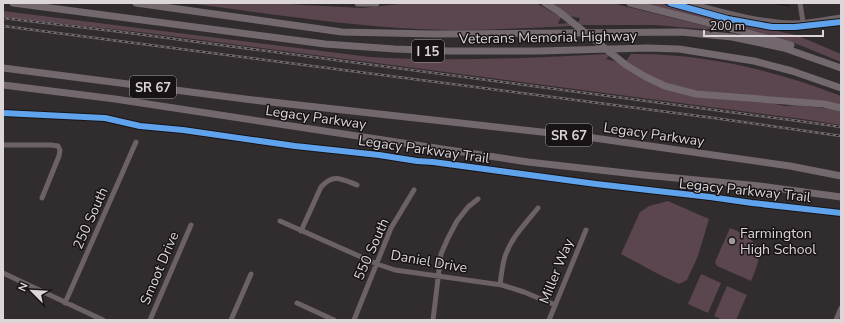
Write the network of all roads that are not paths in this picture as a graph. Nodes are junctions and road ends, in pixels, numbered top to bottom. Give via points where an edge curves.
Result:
1 (13, 3) edge
2 (136, 3) edge
3 (358, 3) edge
4 (376, 3) edge
5 (545, 3) edge
6 (630, 3) edge
7 (690, 3) edge
8 (800, 3) edge
9 (841, 17) edge
10 (803, 22) junction
11 (5, 68) edge
12 (841, 68) edge
13 (3, 85) edge
14 (841, 88) edge
15 (841, 108) edge
16 (136, 142) dead end
17 (3, 145) edge
18 (841, 176) edge
19 (357, 185) dead end
20 (414, 190) dead end
21 (841, 197) edge
22 (42, 198) dead end
23 (478, 199) dead end
24 (538, 208) dead end
25 (280, 221) dead end
26 (191, 225) dead end
27 (586, 230) dead end
28 (301, 231) junction
29 (377, 264) junction
30 (3, 273) edge
31 (251, 274) dead end
32 (439, 276) junction
33 (500, 285) junction
34 (66, 303) junction
35 (297, 303) dead end
36 (555, 305) junction
37 (841, 308) edge
38 (103, 320) edge
39 (150, 320) edge
40 (231, 320) edge
41 (334, 320) edge
42 (354, 320) edge
43 (433, 320) edge
44 (548, 320) edge
45 (836, 320) edge

1 - 14 highway, Veterans Memorial Highway / I 15 via 325,44 395,49 679,49 762,63
2 - 12 highway, Veterans Memorial Highway / I 15 via 342,32 681,32 732,37 784,48
3 - 4 highway
5 - 15 highway via 633,70 665,86 696,94 824,104
6 - 12 highway via 764,37
7 - 10 street via 755,19
8 - 10 street
9 - 10 street
11 - 18 highway, Legacy Parkway / SR 67 via 253,100 587,137
13 - 21 highway, Legacy Parkway / SR 67 via 123,100 528,162
16 - 34 street, 250 South
17 - 22 street via 58,146 59,156
19 - 28 street via 338,178 326,181
20 - 29 street, 550 South via 392,228
23 - 32 street via 468,207 448,238 441,254
24 - 33 street via 509,246
25 - 28 street, Daniel Drive
26 - 39 street, Smoot Drive
27 - 36 street, Miller Way
28 - 29 street, Daniel Drive
29 - 32 street, Daniel Drive via 395,270
29 - 42 street, 550 South
30 - 34 street
31 - 40 street
32 - 33 street, Daniel Drive
32 - 43 street
33 - 36 street, Daniel Drive
34 - 38 street
35 - 41 street
36 - 44 street, Miller Way
37 - 45 street

